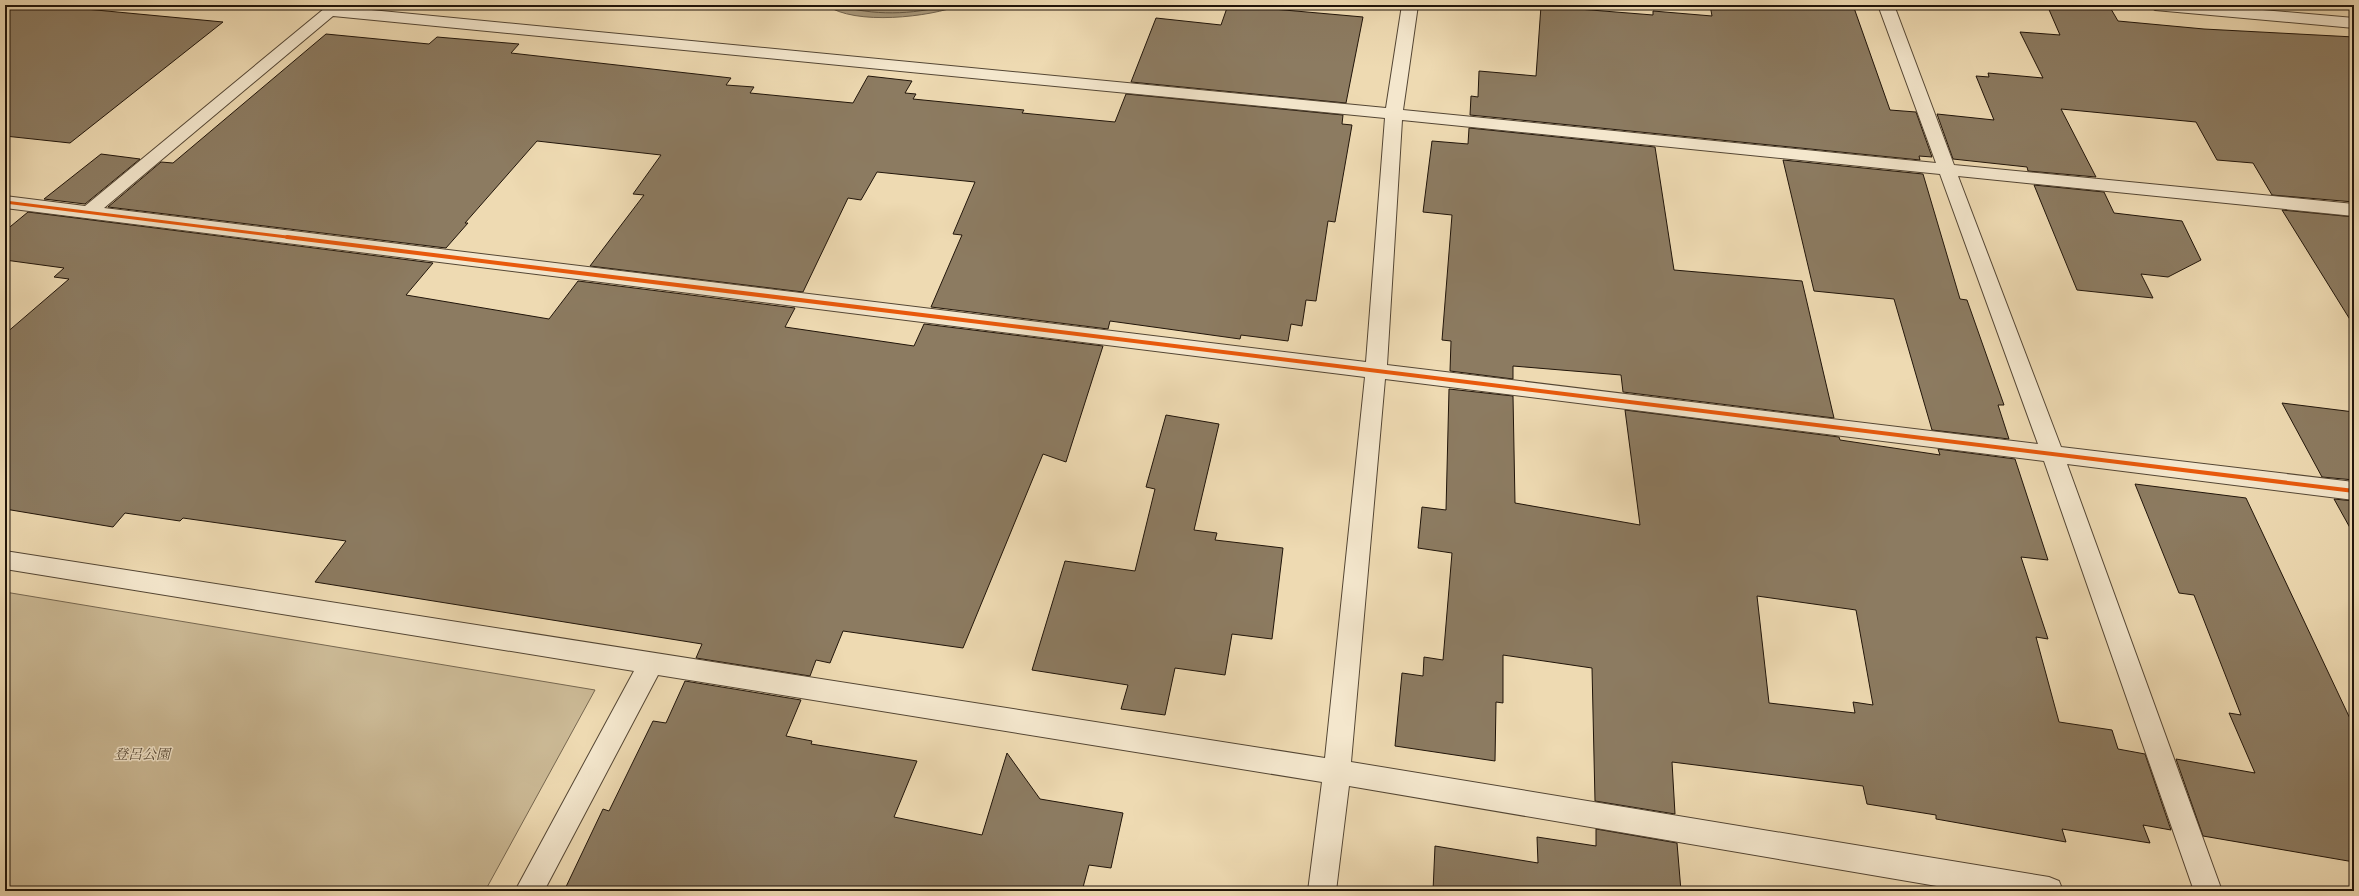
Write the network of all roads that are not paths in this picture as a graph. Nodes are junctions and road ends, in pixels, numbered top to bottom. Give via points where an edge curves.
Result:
1 (1410, 5) edge
2 (1886, 5) edge
3 (2155, 5) edge
4 (2354, 23) edge
5 (1394, 114) junction
6 (1946, 170) junction
7 (5, 202) edge
8 (2354, 210) edge
9 (89, 212) junction
10 (1376, 369) junction
11 (2052, 452) junction
12 (2354, 491) edge
13 (5, 560) edge
14 (652, 664) junction
15 (1337, 772) junction
16 (529, 891) edge
17 (1322, 891) edge
18 (2048, 891) edge
19 (2208, 891) edge

1 - 5 street
2 - 6 street
3 - 4 street
5 - 6 street
5 - 9 street via 330,11
5 - 10 street
6 - 8 street
6 - 11 street
7 - 9 street
9 - 10 street
10 - 11 street
10 - 15 street
11 - 12 street
11 - 19 street
13 - 14 street
14 - 15 street
14 - 16 street
15 - 17 street
15 - 18 street

